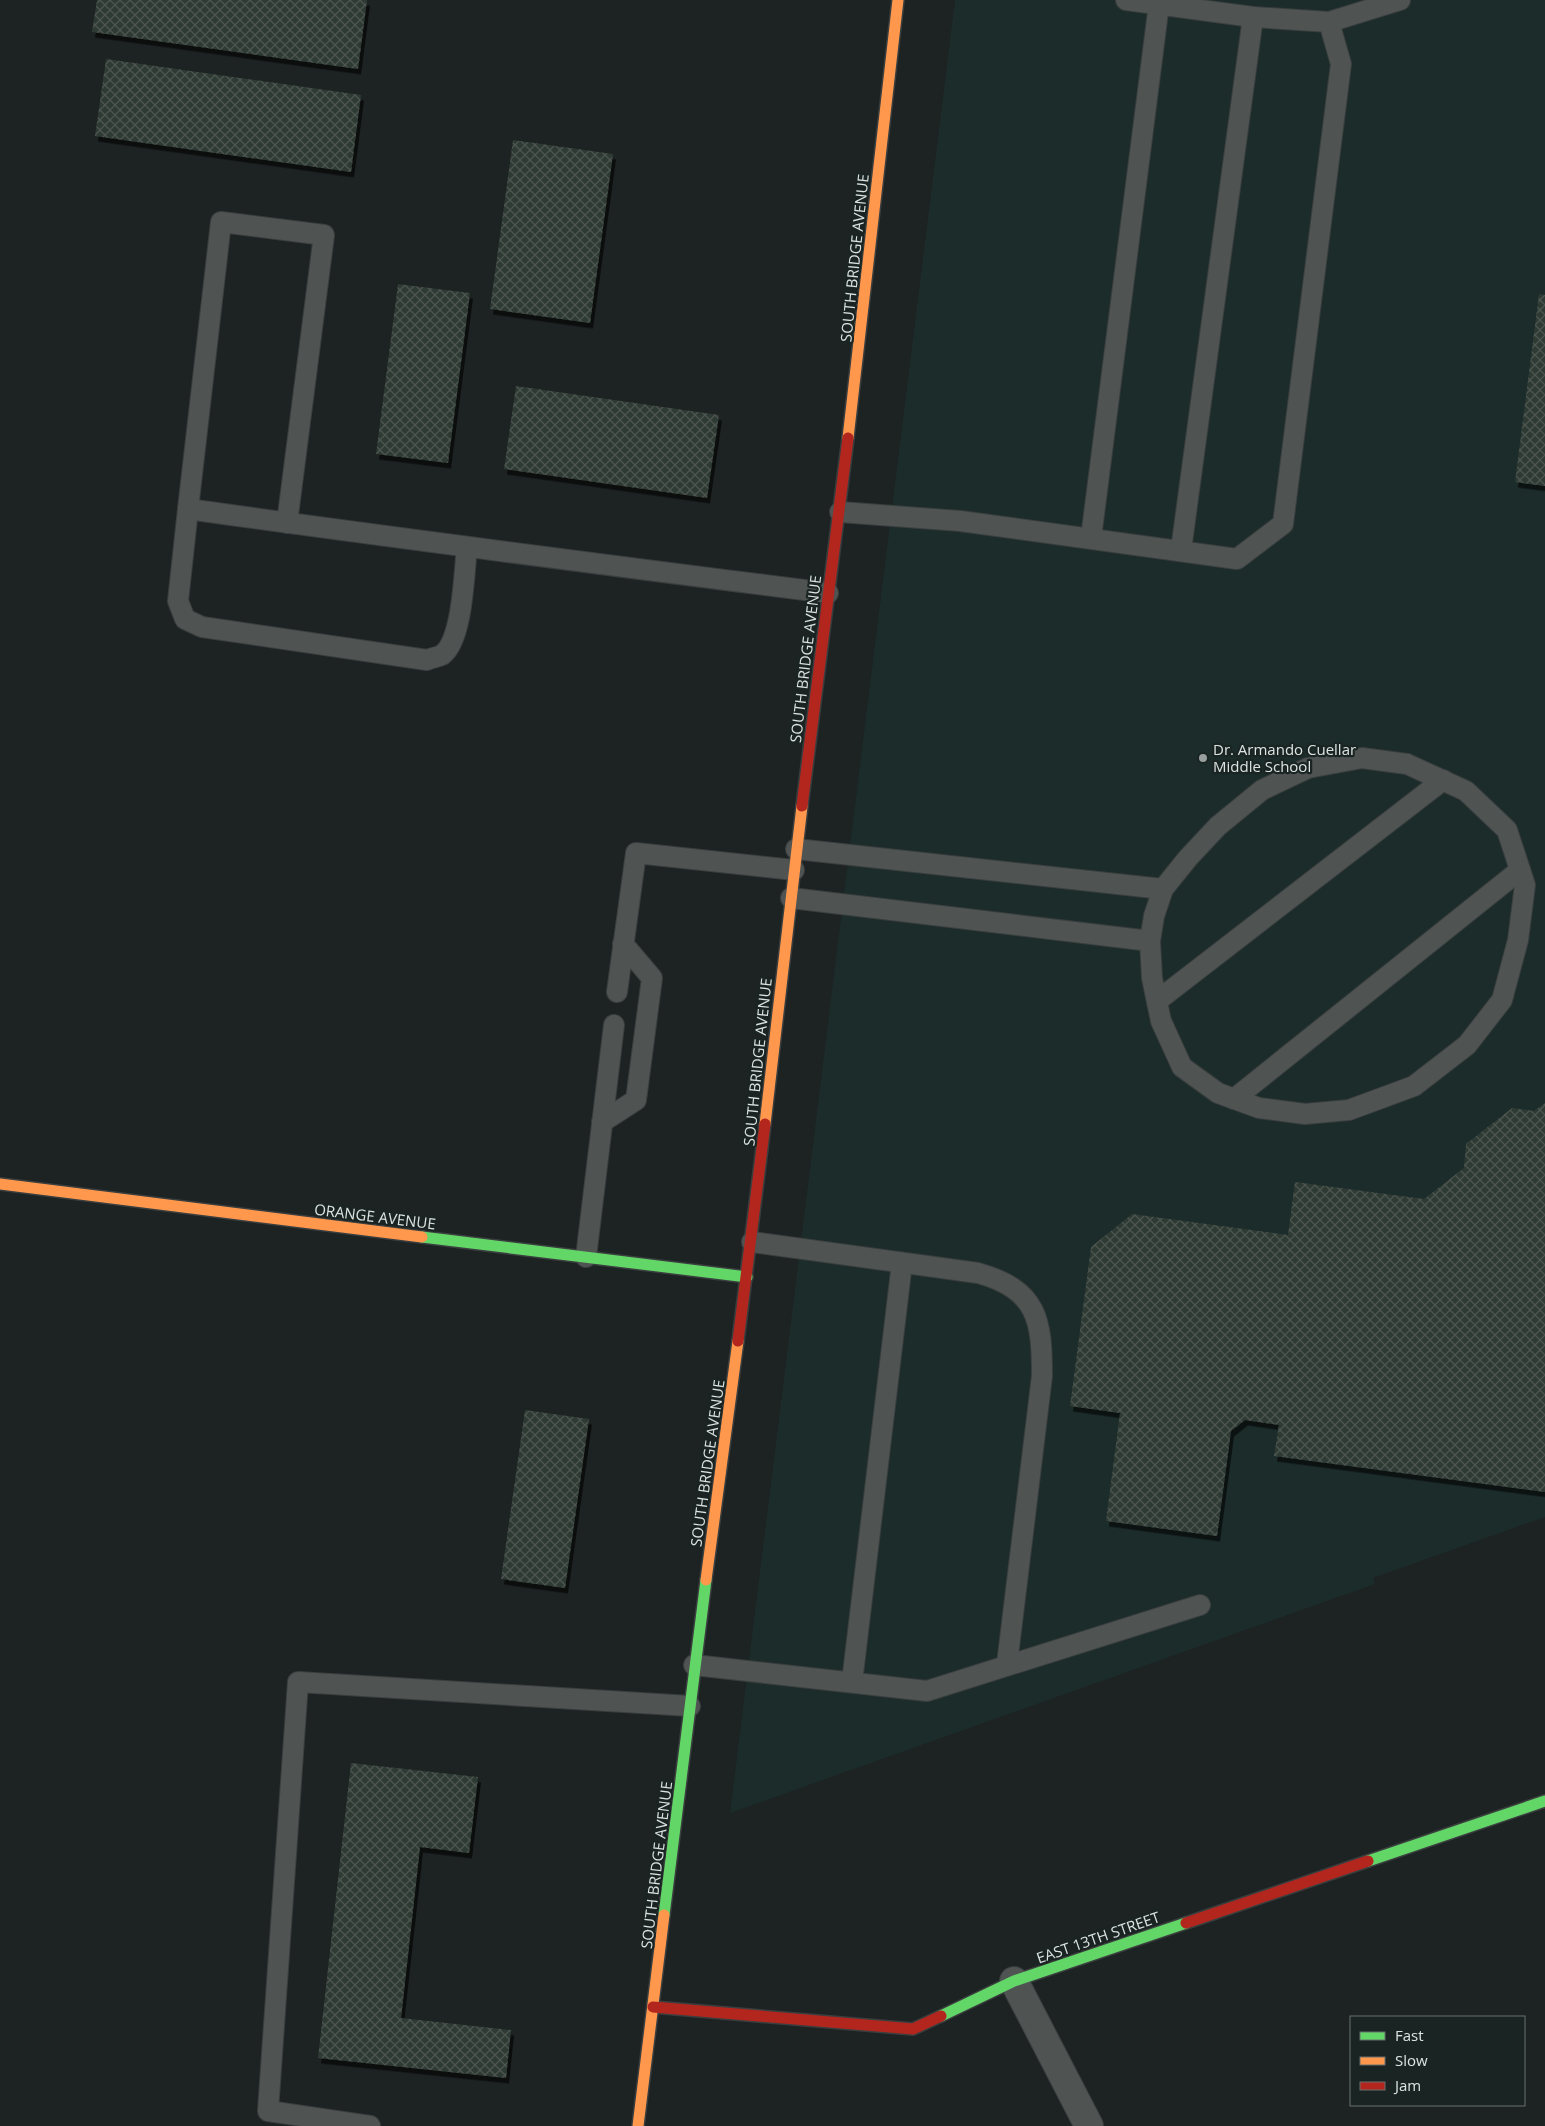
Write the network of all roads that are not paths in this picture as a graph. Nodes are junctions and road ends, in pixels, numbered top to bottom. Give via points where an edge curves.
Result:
1 (898, 0) edge
2 (1126, 0) edge
3 (1400, 0) edge
4 (1159, 4) junction
5 (1253, 17) junction
6 (1329, 22) junction
7 (188, 509) junction
8 (840, 512) junction
9 (287, 523) junction
10 (1091, 538) junction
11 (466, 547) junction
12 (1180, 550) junction
13 (828, 593) junction
14 (1443, 780) junction
15 (796, 849) junction
16 (794, 870) junction
17 (1520, 870) junction
18 (1164, 889) junction
19 (791, 898) junction
20 (1150, 941) junction
21 (624, 944) junction
22 (617, 992) dead end
23 (1157, 1001) junction
24 (614, 1025) dead end
25 (1234, 1099) junction
26 (602, 1122) junction
27 (0, 1184) edge
28 (752, 1242) junction
29 (586, 1257) junction
30 (902, 1263) junction
31 (747, 1277) junction
32 (1200, 1605) dead end
33 (1007, 1664) junction
34 (694, 1665) junction
35 (852, 1682) junction
36 (690, 1706) junction
37 (1545, 1801) edge
38 (1014, 1981) junction
39 (653, 2007) junction
40 (370, 2126) edge
41 (638, 2126) edge
42 (1089, 2126) edge

1 - 8 street, SOUTH BRIDGE AVENUE
2 - 4 lane
3 - 6 lane
4 - 5 lane
4 - 10 lane
5 - 6 lane
5 - 12 lane
6 - 12 lane via 1341,64 1283,524 1237,559
7 - 9 lane
7 - 9 lane via 221,222 324,235
7 - 11 lane via 178,601 185,619 202,627 427,660 442,655 452,642 458,623
8 - 10 lane via 960,521
8 - 13 street, SOUTH BRIDGE AVENUE
9 - 11 lane
10 - 12 lane
11 - 13 lane
13 - 15 street, SOUTH BRIDGE AVENUE
14 - 17 lane via 1466,791 1507,830
14 - 18 lane via 1407,764 1362,758 1308,768 1262,790 1218,826
14 - 23 lane
15 - 16 street, SOUTH BRIDGE AVENUE
15 - 18 lane
16 - 19 street, SOUTH BRIDGE AVENUE
16 - 21 lane via 636,853
17 - 25 lane
17 - 25 lane via 1525,885 1518,940 1502,1000 1467,1045 1414,1086 1349,1110 1305,1114 1258,1108
18 - 20 lane via 1154,916
19 - 20 lane
19 - 28 street, SOUTH BRIDGE AVENUE
20 - 23 lane
21 - 22 lane
21 - 26 lane via 652,978 636,1100
23 - 25 lane via 1161,1022 1182,1067 1218,1093
24 - 26 lane
26 - 29 lane
27 - 29 street, ORANGE AVENUE
28 - 30 lane
28 - 31 street, SOUTH BRIDGE AVENUE
29 - 31 street, ORANGE AVENUE
30 - 33 lane via 1001,1279 1022,1294 1033,1310 1042,1341 1042,1376
30 - 35 lane
31 - 34 street, SOUTH BRIDGE AVENUE
32 - 33 lane
33 - 35 lane via 927,1691
34 - 35 lane
34 - 36 street, SOUTH BRIDGE AVENUE
36 - 39 street, SOUTH BRIDGE AVENUE
36 - 40 lane via 298,1682 268,2111
37 - 38 street, EAST 13TH STREET
38 - 39 street, EAST 13TH STREET via 913,2029
38 - 42 street
39 - 41 street, SOUTH BRIDGE AVENUE

